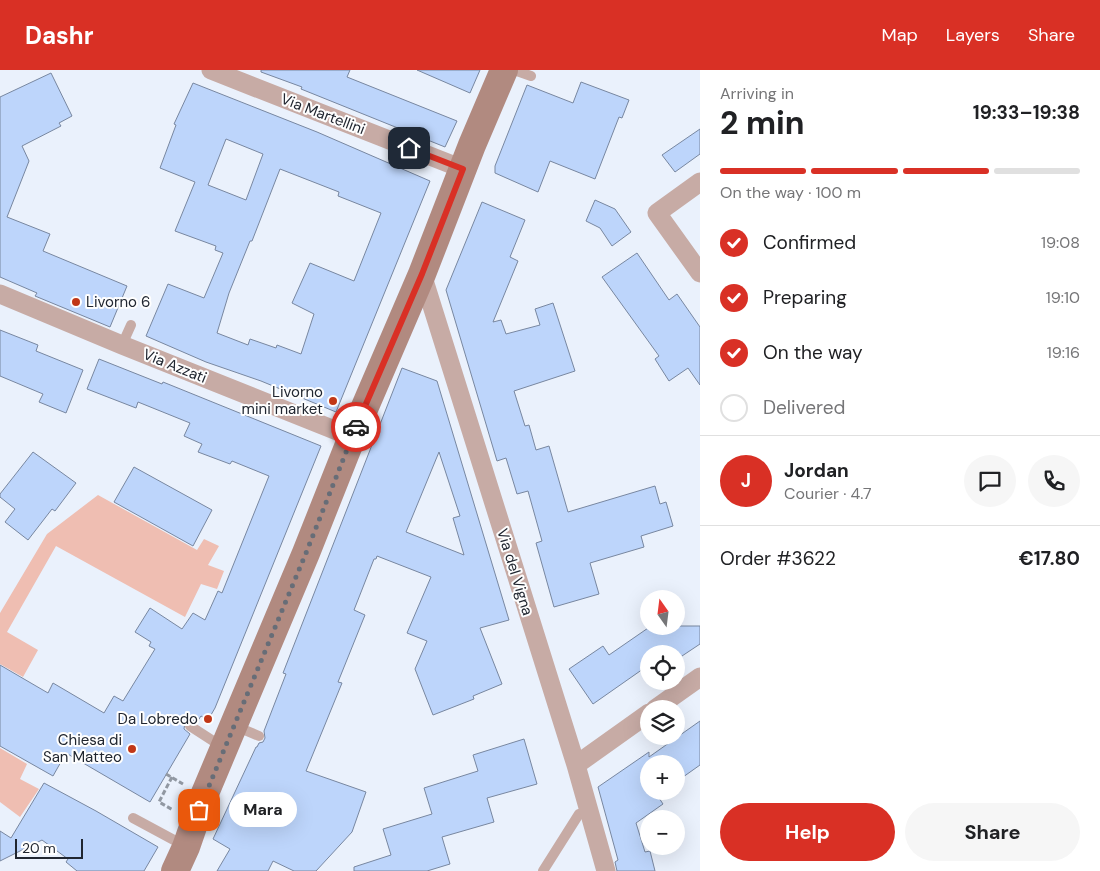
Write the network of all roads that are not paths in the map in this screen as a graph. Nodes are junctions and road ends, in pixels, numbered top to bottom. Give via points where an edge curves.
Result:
1 (211, 70) edge
2 (504, 70) edge
3 (514, 70) edge
4 (530, 76) dead end
5 (463, 169) junction
6 (700, 182) edge
7 (700, 273) edge
8 (422, 274) junction
9 (0, 294) edge
10 (131, 325) dead end
11 (122, 345) junction
12 (352, 437) junction
13 (700, 677) edge
14 (668, 700) edge
15 (640, 719) edge
16 (190, 726) dead end
17 (259, 736) dead end
18 (230, 737) junction
19 (576, 765) junction
20 (588, 811) junction
21 (132, 818) dead end
22 (180, 859) edge
23 (543, 871) edge
24 (606, 871) edge

1 - 5 street, Via Martellini
2 - 5 street
3 - 4 lane
5 - 8 street
6 - 7 street via 657,213
8 - 12 street
8 - 19 street, Via del Vigna
9 - 11 street, Via Azzati
10 - 11 lane
11 - 12 street, Via Azzati
12 - 18 street
13 - 14 street
15 - 19 street
16 - 18 lane
17 - 18 lane
18 - 22 street
19 - 20 street, Via del Vigna
20 - 23 lane via 578,814
20 - 24 street, Via del Vigna
21 - 22 lane

